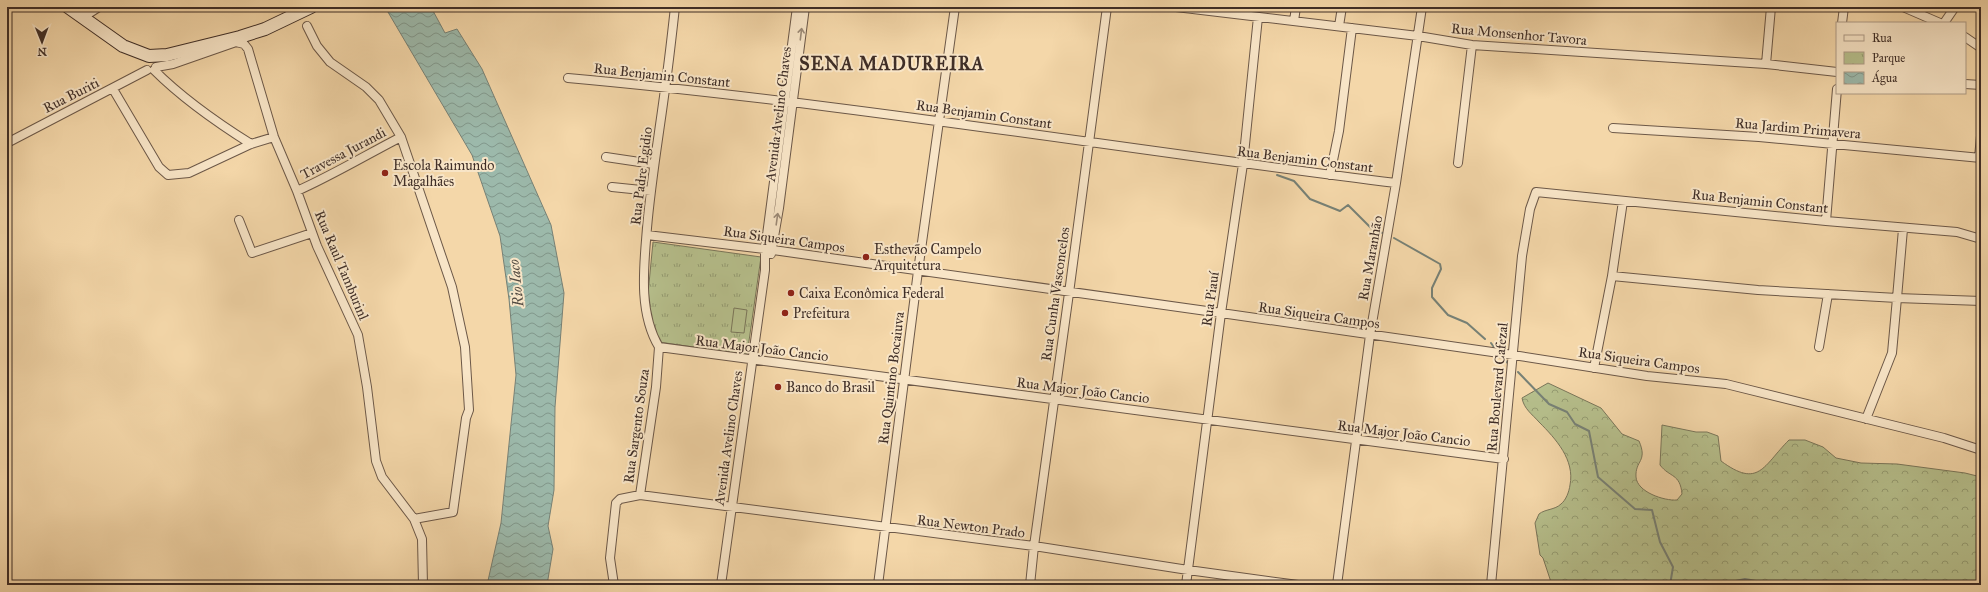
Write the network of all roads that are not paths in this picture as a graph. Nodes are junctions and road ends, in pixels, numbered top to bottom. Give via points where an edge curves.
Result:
1 (68, 7) edge
2 (99, 7) edge
3 (311, 7) edge
4 (675, 7) edge
5 (797, 7) edge
6 (804, 7) edge
7 (955, 7) edge
8 (1107, 7) edge
9 (1176, 7) edge
10 (1296, 7) edge
11 (1342, 7) edge
12 (1422, 7) edge
13 (1771, 7) edge
14 (1844, 7) edge
15 (1903, 7) edge
16 (1955, 7) edge
17 (1918, 14) junction
18 (1258, 17) junction
19 (82, 18) junction
20 (1294, 22) junction
21 (1842, 22) edge
22 (1918, 22) edge
23 (1938, 22) edge
24 (1945, 22) edge
25 (307, 26) dead end
26 (1339, 26) junction
27 (1352, 28) junction
28 (1418, 36) junction
29 (1966, 38) edge
30 (1472, 45) junction
31 (1981, 48) edge
32 (1766, 64) junction
33 (151, 65) junction
34 (1836, 72) edge
35 (568, 78) dead end
36 (1966, 84) edge
37 (1981, 85) edge
38 (113, 88) junction
39 (666, 88) junction
40 (1837, 94) edge
41 (789, 102) junction
42 (940, 122) junction
43 (1613, 128) dead end
44 (401, 136) junction
45 (1981, 136) edge
46 (274, 137) junction
47 (1089, 141) junction
48 (7, 143) edge
49 (1833, 143) junction
50 (251, 144) junction
51 (606, 157) dead end
52 (1980, 158) edge
53 (1458, 163) dead end
54 (653, 164) junction
55 (1243, 164) junction
56 (1330, 175) junction
57 (1396, 183) junction
58 (612, 187) dead end
59 (650, 191) junction
60 (297, 192) junction
61 (1536, 192) joint
62 (1623, 201) junction
63 (239, 220) dead end
64 (1826, 221) junction
65 (1903, 229) junction
66 (312, 233) junction
67 (647, 235) junction
68 (1981, 238) edge
69 (769, 250) junction
70 (918, 271) junction
71 (1612, 276) junction
72 (1070, 293) junction
73 (1828, 294) junction
74 (1897, 298) junction
75 (1981, 301) edge
76 (1221, 313) junction
77 (1370, 335) junction
78 (659, 347) junction
79 (1820, 347) dead end
80 (1513, 355) junction
81 (752, 360) junction
82 (1594, 368) junction
83 (904, 379) junction
84 (1054, 401) junction
85 (1866, 419) junction
86 (1208, 420) junction
87 (1356, 440) junction
88 (1981, 450) edge
89 (1504, 459) junction
90 (640, 496) junction
91 (732, 508) junction
92 (414, 519) junction
93 (885, 528) junction
94 (1034, 546) junction
95 (1188, 570) junction
96 (423, 585) edge
97 (614, 585) edge
98 (720, 585) edge
99 (878, 585) edge
100 (1030, 585) edge
101 (1186, 585) edge
102 (1298, 585) edge
103 (1337, 585) edge
104 (1491, 585) edge

1 - 19 street
2 - 19 street
3 - 33 street via 265,29 172,54
4 - 39 street, Rua Padre Egidio
5 - 41 street, Avenida Avelino Chaves
41 -> 6 street, Avenida Avelino Chaves
7 - 42 street, Rua Quintino Bocaiuva
8 - 47 street, Rua Cunha Vasconcelos
9 - 18 street, Rua Monsenhor Tavora
10 - 20 street
11 - 26 street
12 - 28 street, Rua Maranhão
13 - 32 street
14 - 21 street
15 - 17 street
16 - 24 street
17 - 22 street
17 - 23 street
18 - 20 street, Rua Monsenhor Tavora
18 - 55 street, Rua Piauí
19 - 33 street
20 - 26 street, Rua Monsenhor Tavora
25 - 44 street via 317,46 330,62 366,87 379,100
26 - 27 street, Rua Monsenhor Tavora
27 - 28 street, Rua Monsenhor Tavora
27 - 56 street via 1339,131
28 - 30 street, Rua Monsenhor Tavora
28 - 57 street, Rua Maranhão
29 - 31 street
30 - 32 street, Rua Monsenhor Tavora
30 - 53 street
32 - 34 street, Rua Monsenhor Tavora
33 - 38 street, Rua Buriti
33 - 46 street, Rua Raul Tamburinl via 173,64 236,42 244,44 248,49
33 - 50 street via 178,93
35 - 39 street, Rua Benjamin Constant
36 - 37 street
38 - 48 street, Rua Buriti
38 - 50 street via 159,167 168,175 189,173
39 - 41 street, Rua Benjamin Constant
39 - 54 street, Rua Padre Egidio
40 - 49 street
41 - 42 street, Rua Benjamin Constant
41 - 69 street, Avenida Avelino Chaves
42 - 47 street, Rua Benjamin Constant
42 - 70 street, Rua Quintino Bocaiuva
43 - 49 street, Rua Jardim Primavera
44 - 60 street, Travessa Jurandi via 335,174
44 - 92 street via 452,287 465,347 469,410 453,512
45 - 52 street
46 - 50 street
46 - 60 street, Rua Raul Tamburinl
47 - 55 street, Rua Benjamin Constant
47 - 72 street, Rua Cunha Vasconcelos
49 - 52 street, Rua Jardim Primavera
49 - 64 street
51 - 54 street
54 - 59 street, Rua Padre Egidio
55 - 56 street, Rua Benjamin Constant
55 - 76 street, Rua Piauí
56 - 57 street, Rua Benjamin Constant
57 - 77 street, Rua Maranhão
58 - 59 street
59 - 67 street, Rua Padre Egidio
60 - 66 street, Rua Raul Tamburinl
61 - 62 street, Rua Benjamin Constant
61 - 80 street, Rua Boulevard Cafezal via 1530,209 1522,256
62 - 64 street, Rua Benjamin Constant
62 - 71 street
63 - 66 street via 252,253
64 - 65 street, Rua Benjamin Constant
65 - 68 street, Rua Benjamin Constant via 1957,232
65 - 74 street
66 - 92 street, Rua Raul Tamburinl via 358,335 368,387 376,461 382,477
67 - 69 street, Rua Siqueira Campos
67 - 78 street, Rua Padre Egidio via 644,270 647,316
69 - 70 street, Rua Siqueira Campos
69 - 81 street, Avenida Avelino Chaves
70 - 72 street, Rua Siqueira Campos
70 - 83 street, Rua Quintino Bocaiuva
71 - 73 street
71 - 82 street
72 - 76 street, Rua Siqueira Campos
72 - 84 street, Rua Cunha Vasconcelos
73 - 74 street
73 - 79 street
74 - 75 street
74 - 85 street via 1892,352
76 - 77 street, Rua Siqueira Campos
76 - 86 street, Rua Piauí
77 - 80 street, Rua Siqueira Campos
77 - 87 street, Rua Maranhão
78 - 81 street, Rua Major João Cancio
78 - 90 street, Rua Sargento Souza
80 - 82 street, Rua Siqueira Campos
80 - 89 street, Rua Boulevard Cafezal
81 - 83 street, Rua Major João Cancio
81 - 91 street, Avenida Avelino Chaves
82 - 85 street, Rua Siqueira Campos via 1726,384
83 - 84 street, Rua Major João Cancio
83 - 93 street, Rua Quintino Bocaiuva
84 - 86 street, Rua Major João Cancio
84 - 94 street, Rua Cunha Vasconcelos
85 - 88 street, Rua Siqueira Campos
86 - 87 street, Rua Major João Cancio
86 - 95 street, Rua Piauí
87 - 89 street, Rua Major João Cancio
87 - 103 street, Rua Maranhão
89 - 104 street, Rua Boulevard Cafezal
90 - 91 street, Rua Newton Prado
90 - 97 street, Rua Sargento Souza via 616,503 610,558
91 - 93 street, Rua Newton Prado
91 - 98 street, Avenida Avelino Chaves
92 - 96 street, Rua Raul Tamburinl via 422,539
93 - 94 street, Rua Newton Prado
93 - 99 street, Rua Quintino Bocaiuva
94 - 95 street, Rua Newton Prado
94 - 100 street, Rua Cunha Vasconcelos
95 - 101 street, Rua Piauí
95 - 102 street, Rua Newton Prado

